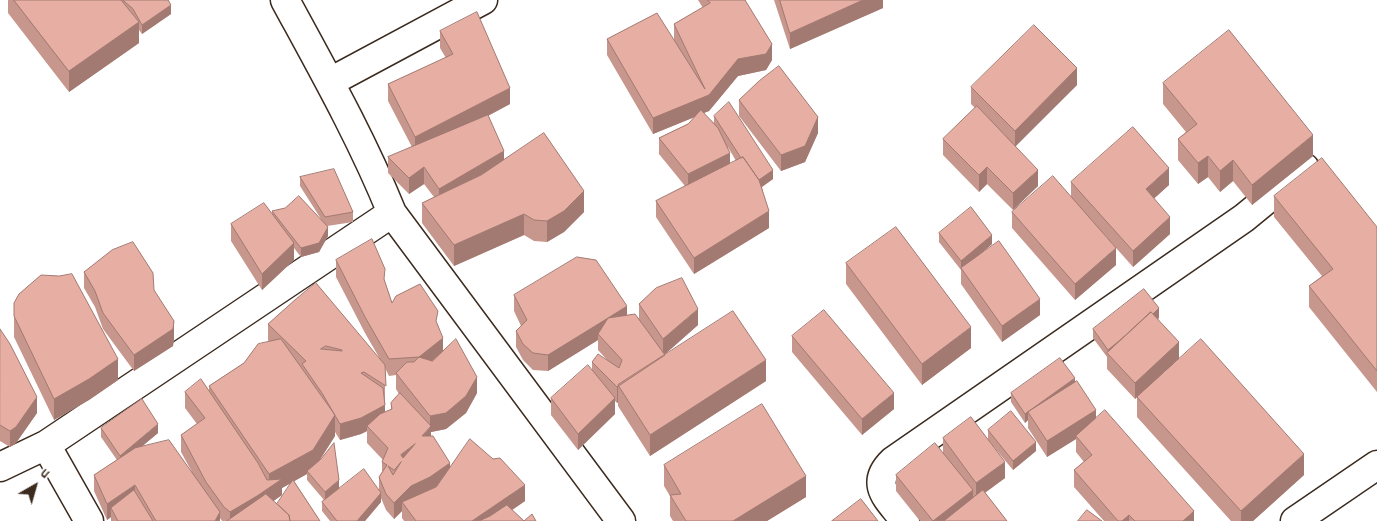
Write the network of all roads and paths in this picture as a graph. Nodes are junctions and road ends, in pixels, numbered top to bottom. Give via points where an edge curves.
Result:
1 (285, 0) edge
2 (483, 0) edge
3 (330, 82) junction
4 (1305, 168) dead end
5 (392, 213) junction
6 (46, 446) junction
7 (1377, 465) edge
8 (0, 467) edge
9 (89, 521) edge
10 (621, 521) edge
11 (905, 521) edge
12 (1295, 521) edge

1 - 3 street
2 - 3 street
3 - 5 street
4 - 11 street via 1244,218 893,461 880,479 882,490
5 - 6 street
5 - 10 street
6 - 8 street
6 - 9 street
7 - 12 street

